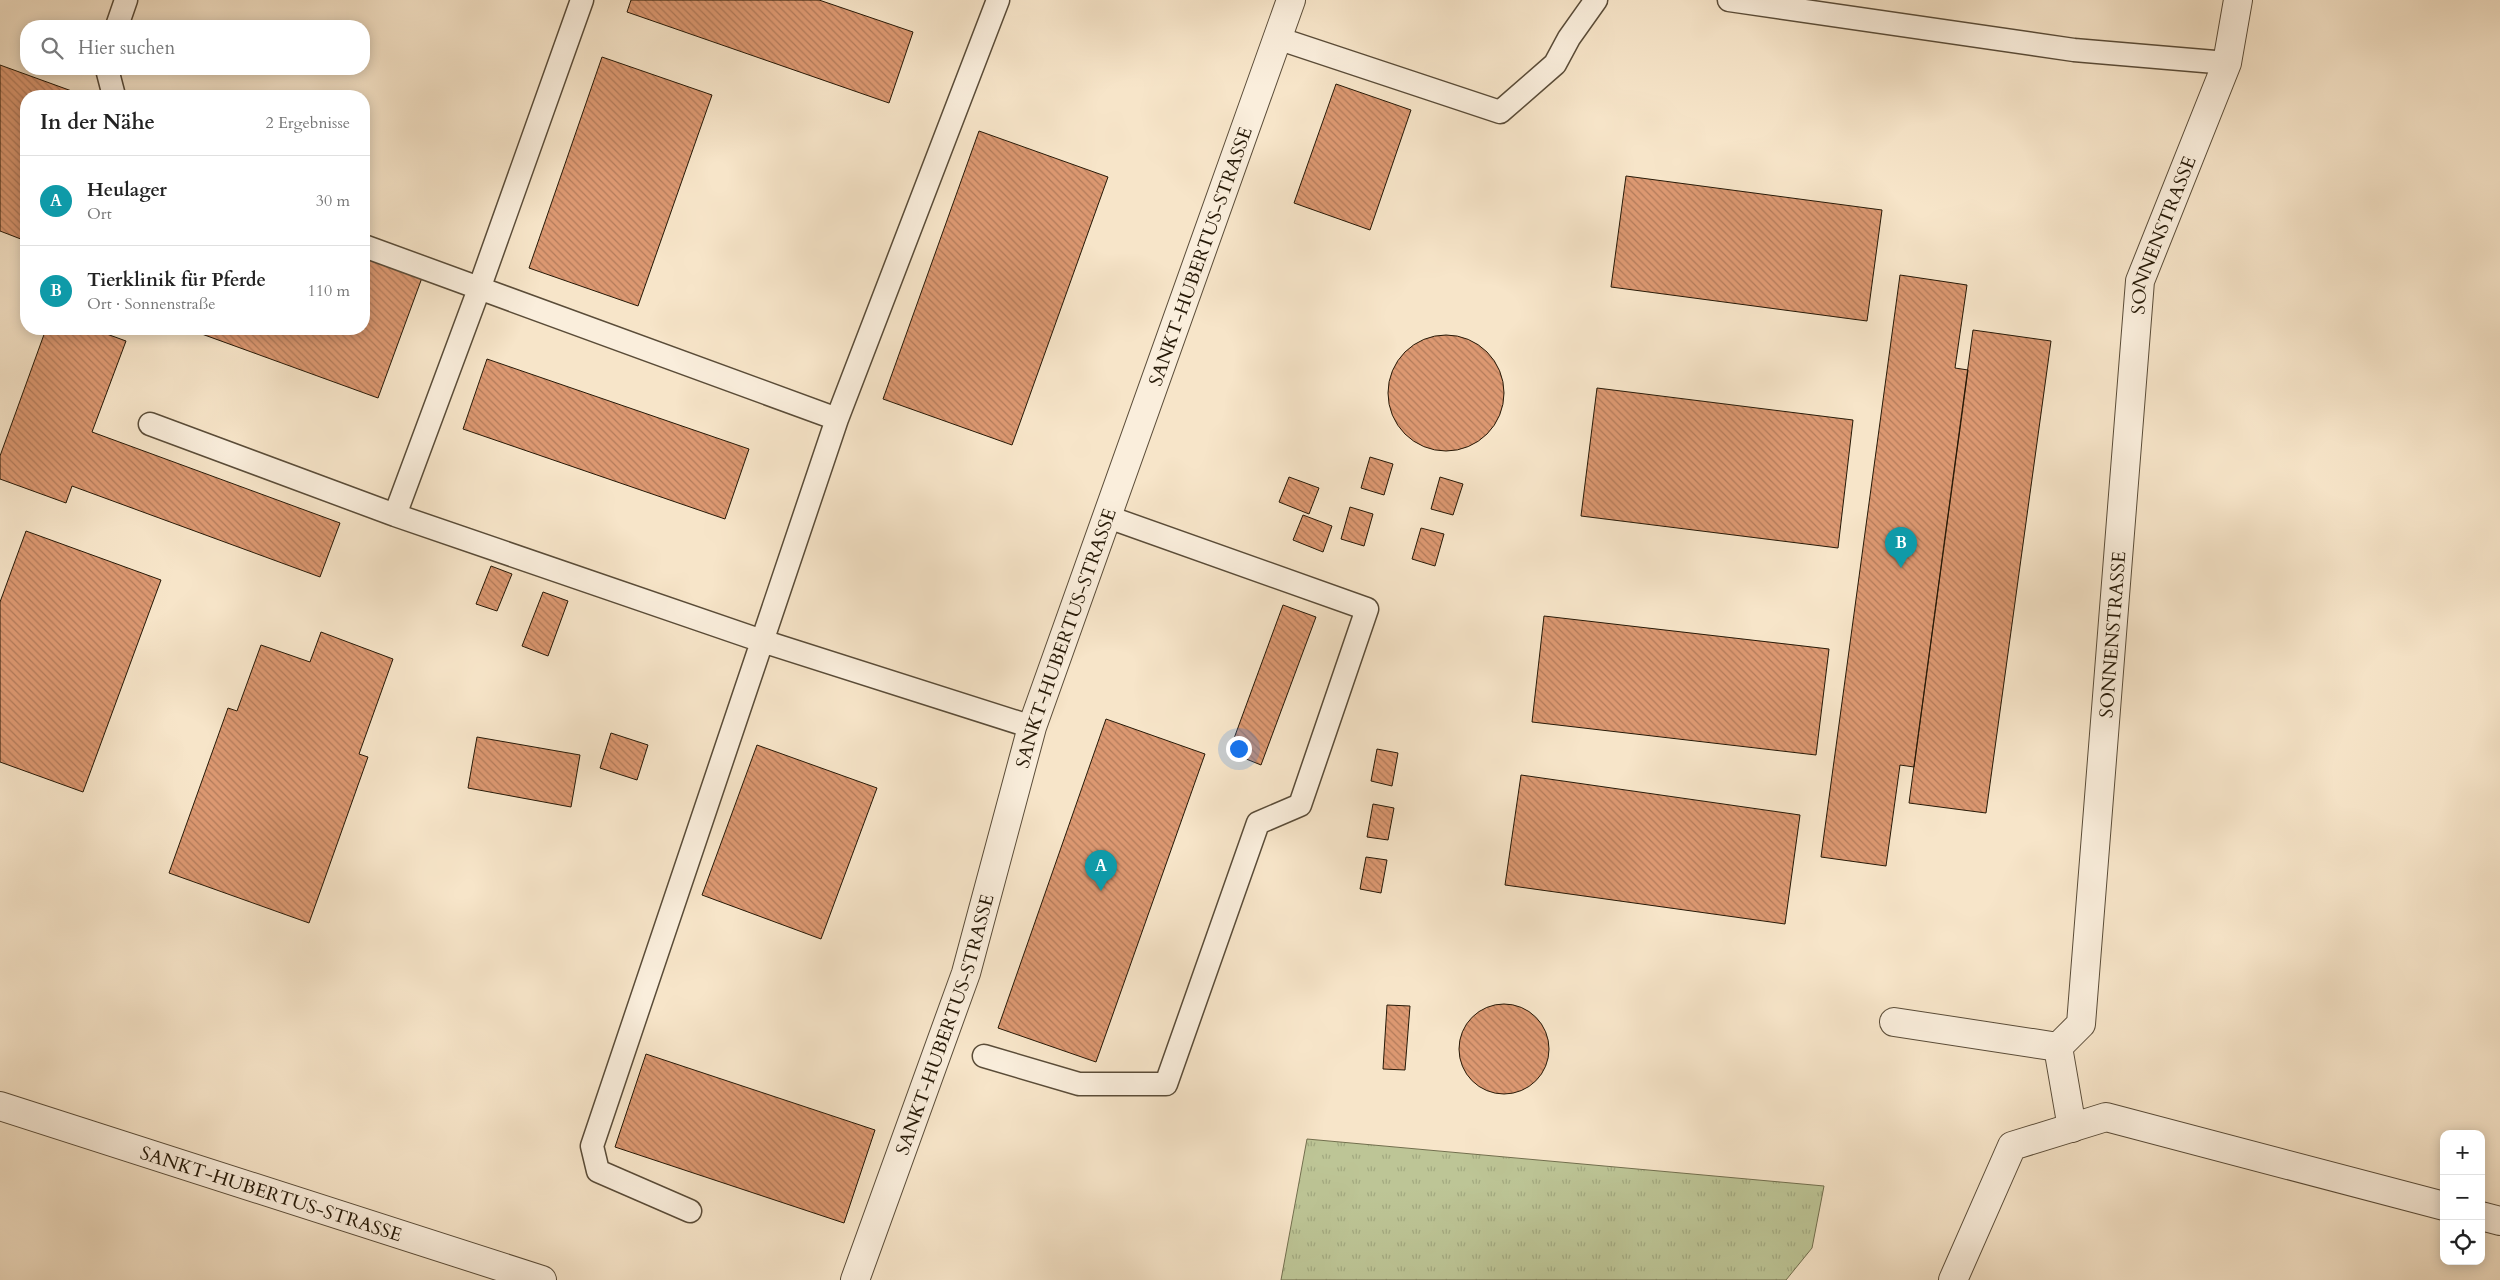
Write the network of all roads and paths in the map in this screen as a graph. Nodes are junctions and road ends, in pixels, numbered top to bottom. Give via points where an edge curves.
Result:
1 (126, 0) edge
2 (582, 0) edge
3 (998, 0) edge
4 (1291, 0) edge
5 (1596, 0) edge
6 (1729, 0) edge
7 (2238, 0) edge
8 (119, 20) edge
9 (1277, 38) junction
10 (2227, 64) junction
11 (109, 75) edge
12 (112, 90) edge
13 (370, 248) edge
14 (479, 289) junction
15 (837, 419) junction
16 (150, 424) dead end
17 (395, 514) junction
18 (1108, 517) junction
19 (762, 641) junction
20 (1032, 727) junction
21 (1894, 1022) dead end
22 (2058, 1047) junction
23 (984, 1056) dead end
24 (0, 1106) edge
25 (2072, 1128) junction
26 (2440, 1205) edge
27 (690, 1211) dead end
28 (2485, 1217) edge
29 (2500, 1221) edge
30 (542, 1280) edge
31 (855, 1280) edge
32 (1953, 1280) edge

1 - 8 lane
2 - 14 lane
3 - 15 lane
4 - 9 street, SANKT-HUBERTUS-STRASSE
5 - 9 lane via 1568,38 1555,64 1500,112
6 - 10 lane via 2074,50
7 - 10 street, SONNENSTRASSE
9 - 18 street, SANKT-HUBERTUS-STRASSE
10 - 22 street, SONNENSTRASSE via 2140,281 2081,1024
11 - 12 lane
13 - 14 lane
14 - 15 lane
14 - 17 lane
15 - 19 lane
16 - 17 lane
17 - 19 lane
18 - 20 street, SANKT-HUBERTUS-STRASSE
18 - 23 lane via 1367,609 1300,805 1258,823 1166,1084 1079,1084
19 - 20 lane
19 - 27 lane via 592,1146 598,1171
20 - 31 street, SANKT-HUBERTUS-STRASSE via 966,973
21 - 22 street
22 - 25 street
24 - 30 street, SANKT-HUBERTUS-STRASSE
25 - 26 street via 2106,1117
25 - 32 street via 2012,1146
28 - 29 street

